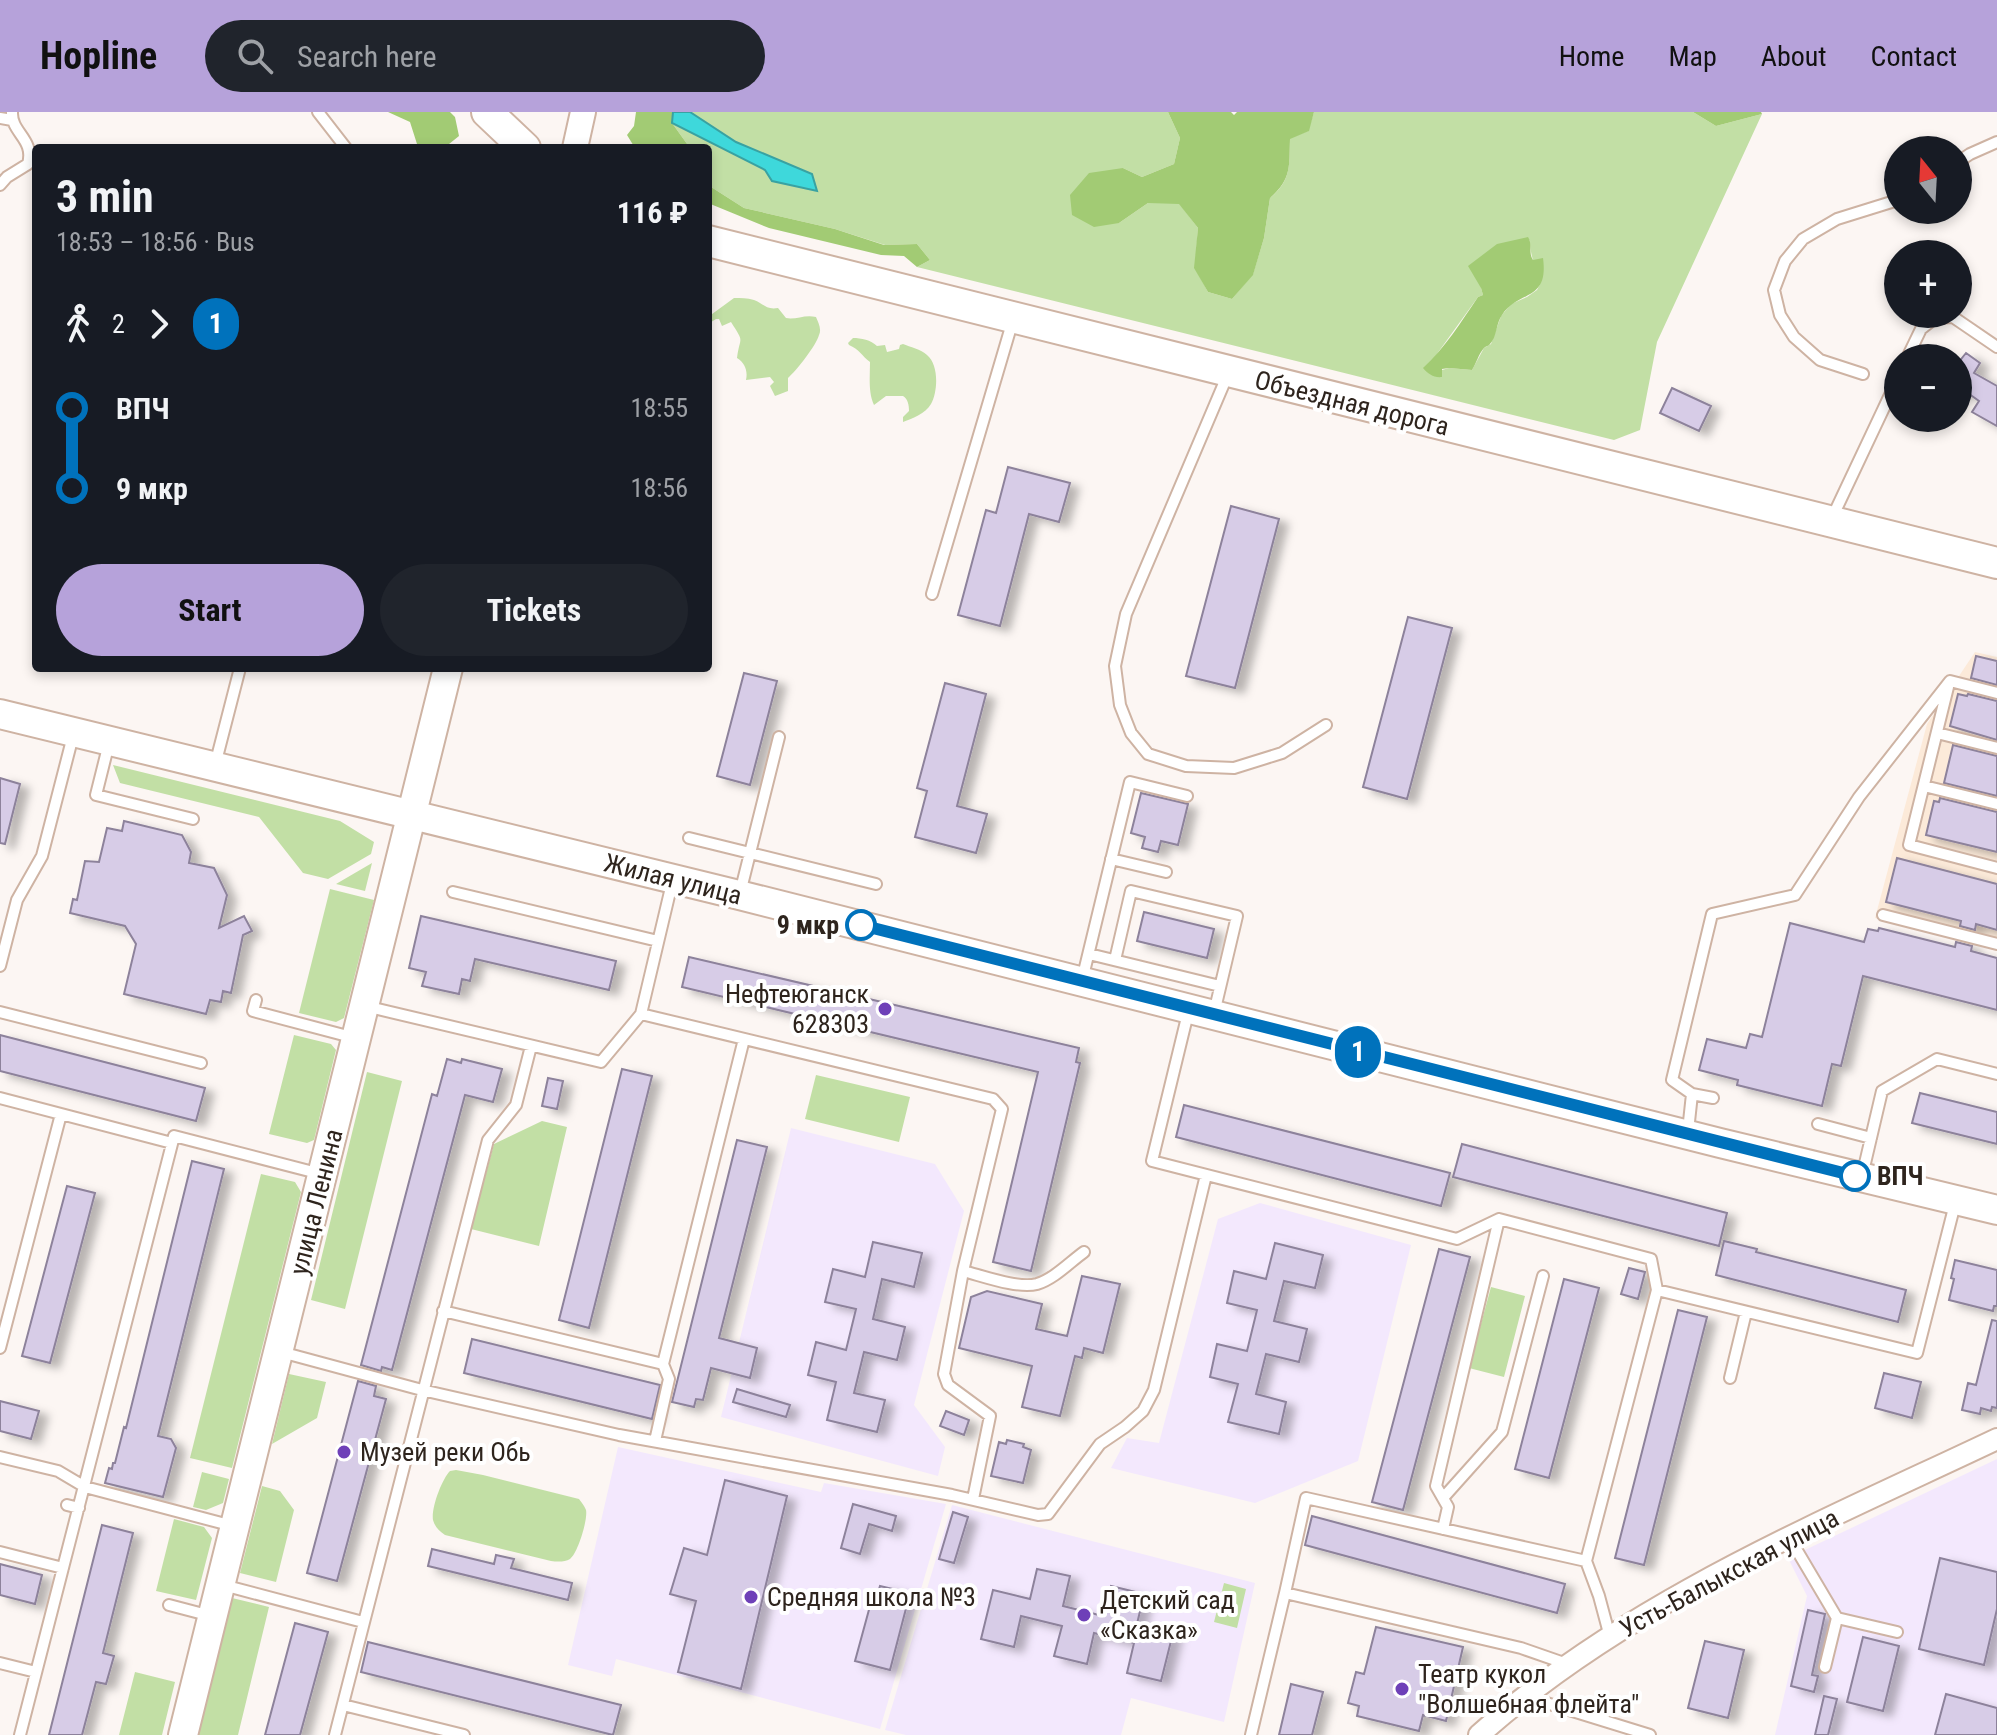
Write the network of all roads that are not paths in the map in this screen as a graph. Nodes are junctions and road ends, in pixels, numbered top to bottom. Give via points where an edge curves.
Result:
1 (318, 112) edge
2 (487, 112) edge
3 (583, 112) edge
4 (12, 116) edge
5 (0, 118) edge
6 (1997, 142) edge
7 (343, 144) edge
8 (521, 144) edge
9 (576, 144) edge
10 (1972, 153) edge
11 (32, 166) edge
12 (0, 185) edge
13 (1884, 204) edge
14 (712, 242) edge
15 (1013, 318) junction
16 (1914, 344) edge
17 (1997, 347) edge
18 (1229, 372) junction
19 (1863, 374) dead end
20 (1884, 408) edge
21 (1830, 522) junction
22 (1997, 563) edge
23 (932, 594) dead end
24 (237, 672) edge
25 (447, 672) edge
26 (1950, 681) junction
27 (1997, 693) edge
28 (0, 714) edge
29 (1326, 725) dead end
30 (74, 732) junction
31 (1937, 733) junction
32 (779, 737) dead end
33 (110, 741) junction
34 (1997, 748) edge
35 (215, 767) junction
36 (1924, 786) junction
37 (1187, 796) dead end
38 (1997, 804) edge
39 (412, 815) junction
40 (193, 819) dead end
41 (689, 838) dead end
42 (750, 853) junction
43 (1111, 859) junction
44 (1997, 868) edge
45 (1166, 872) dead end
46 (673, 879) junction
47 (876, 884) dead end
48 (453, 892) dead end
49 (739, 895) junction
50 (1883, 915) dead end
51 (658, 941) junction
52 (1997, 944) edge
53 (1089, 954) junction
54 (1115, 960) junction
55 (0, 966) edge
56 (1082, 982) junction
57 (1220, 986) junction
58 (256, 1000) dead end
59 (365, 1006) junction
60 (0, 1012) edge
61 (1201, 1012) junction
62 (641, 1014) junction
63 (357, 1038) junction
64 (744, 1039) junction
65 (531, 1046) junction
66 (201, 1063) dead end
67 (1997, 1074) edge
68 (1692, 1094) junction
69 (0, 1098) edge
70 (1713, 1098) dead end
71 (61, 1114) junction
72 (1818, 1124) dead end
73 (1688, 1134) junction
74 (1871, 1138) junction
75 (172, 1143) junction
76 (1152, 1161) junction
77 (1146, 1172) dead end
78 (323, 1174) junction
79 (1206, 1175) junction
80 (1861, 1178) junction
81 (1956, 1200) junction
82 (1997, 1210) edge
83 (1499, 1219) junction
84 (1084, 1252) dead end
85 (963, 1271) junction
86 (1543, 1276) dead end
87 (1657, 1290) junction
88 (443, 1311) junction
89 (1746, 1312) junction
90 (0, 1348) edge
91 (279, 1351) junction
92 (663, 1364) junction
93 (1730, 1378) dead end
94 (422, 1390) junction
95 (1997, 1439) edge
96 (655, 1441) junction
97 (0, 1457) edge
98 (85, 1487) junction
99 (1443, 1498) junction
100 (973, 1499) junction
101 (67, 1505) dead end
102 (79, 1508) junction
103 (235, 1527) junction
104 (1443, 1529) junction
105 (1789, 1537) junction
106 (0, 1552) edge
107 (1586, 1561) junction
108 (63, 1568) junction
109 (221, 1584) junction
110 (1285, 1593) junction
111 (169, 1605) dead end
112 (213, 1616) junction
113 (1837, 1618) junction
114 (363, 1622) junction
115 (1897, 1632) dead end
116 (1610, 1637) junction
117 (0, 1663) edge
118 (1569, 1664) junction
119 (1825, 1667) dead end
120 (36, 1672) junction
121 (1525, 1696) junction
122 (343, 1705) junction
123 (20, 1735) edge
124 (183, 1735) edge
125 (335, 1735) edge
126 (464, 1735) edge
127 (1251, 1735) edge
128 (1479, 1735) edge
129 (1650, 1735) edge

1 - 7 lane
2 - 8 main road
3 - 9 street
4 - 5 lane
4 - 11 lane
6 - 10 lane
11 - 12 lane
13 - 19 lane via 1837,219 1803,239 1785,261 1774,290 1780,315 1794,337 1820,360
14 - 15 main road, Объездная дорога
15 - 18 main road, Объездная дорога
15 - 23 lane
16 - 17 lane via 1935,318 1953,317
18 - 21 main road, Объездная дорога
18 - 29 lane via 1126,614 1115,666 1120,705 1131,733 1148,754 1186,766 1234,768 1282,753
20 - 21 lane
21 - 22 main road, Объездная дорога
24 - 35 lane
25 - 39 main road, улица Ленина
26 - 27 lane
26 - 31 lane
26 - 68 lane via 1859,797 1795,895 1712,914 1672,1080
28 - 30 main road, Жилая улица
30 - 33 main road, Жилая улица
30 - 55 lane via 42,856 17,900
31 - 34 lane
31 - 36 lane
32 - 42 lane
33 - 35 main road, Жилая улица
33 - 40 lane via 96,795
35 - 39 main road, Жилая улица
36 - 38 lane
36 - 44 lane via 1909,845
37 - 43 lane via 1130,782
39 - 46 main road, Жилая улица
39 - 59 main road, улица Ленина
41 - 42 lane
42 - 47 lane
42 - 49 lane
43 - 45 lane
43 - 53 lane via 1092,915
46 - 49 main road, Жилая улица
46 - 51 lane
48 - 51 lane
49 - 56 main road, Жилая улица
50 - 52 lane
51 - 62 lane
53 - 54 lane
53 - 56 lane
54 - 57 lane
54 - 57 lane via 1131,891 1237,916
56 - 61 main road, Жилая улица
57 - 61 lane
58 - 63 lane via 253,1011
59 - 63 main road, улица Ленина
59 - 65 lane
60 - 66 lane
61 - 73 main road, Жилая улица
61 - 76 lane
62 - 64 lane
62 - 65 lane via 601,1062
63 - 78 main road, улица Ленина
64 - 85 lane via 993,1099 1002,1109
64 - 92 lane
65 - 88 lane via 516,1105 488,1140
67 - 74 lane via 1937,1059 1882,1091
68 - 70 lane
68 - 73 lane
69 - 71 lane
71 - 75 lane
71 - 90 lane
72 - 74 lane
73 - 80 main road, Жилая улица
74 - 80 lane
75 - 78 lane via 174,1136
75 - 98 lane
76 - 77 lane
76 - 79 lane
78 - 91 main road, улица Ленина
79 - 83 lane via 1457,1239
79 - 100 lane via 1154,1390 1143,1411 1100,1444 1048,1514
80 - 81 main road, Жилая улица
81 - 82 main road, Жилая улица
81 - 89 lane via 1917,1353
83 - 87 lane via 1651,1259
83 - 99 lane via 1436,1486
84 - 85 lane via 1036,1284
85 - 100 lane via 944,1374 948,1385 990,1416
86 - 99 lane via 1502,1432
87 - 89 lane
87 - 107 lane
88 - 92 lane
88 - 94 lane
89 - 93 lane
91 - 94 lane
91 - 103 main road, улица Ленина
92 - 96 lane via 669,1379
94 - 96 lane
94 - 114 lane
95 - 105 street, Усть-Балыкская улица
96 - 100 lane
97 - 98 lane via 58,1471
98 - 102 lane
98 - 103 lane
99 - 104 lane via 1448,1507
101 - 102 lane
102 - 108 lane
103 - 109 main road, улица Ленина
104 - 107 lane
104 - 110 lane via 1306,1498
105 - 113 lane
105 - 116 street, Усть-Балыкская улица
106 - 108 lane
107 - 116 lane
108 - 120 lane
109 - 112 main road, улица Ленина
109 - 114 lane
110 - 118 lane
110 - 127 lane
111 - 112 lane
112 - 124 main road, улица Ленина
113 - 115 lane
113 - 119 lane
114 - 122 lane
116 - 118 street, Усть-Балыкская улица
117 - 120 lane
118 - 121 street, Усть-Балыкская улица
120 - 123 lane
121 - 128 street, Усть-Балыкская улица
121 - 129 lane
122 - 125 lane
122 - 126 lane

